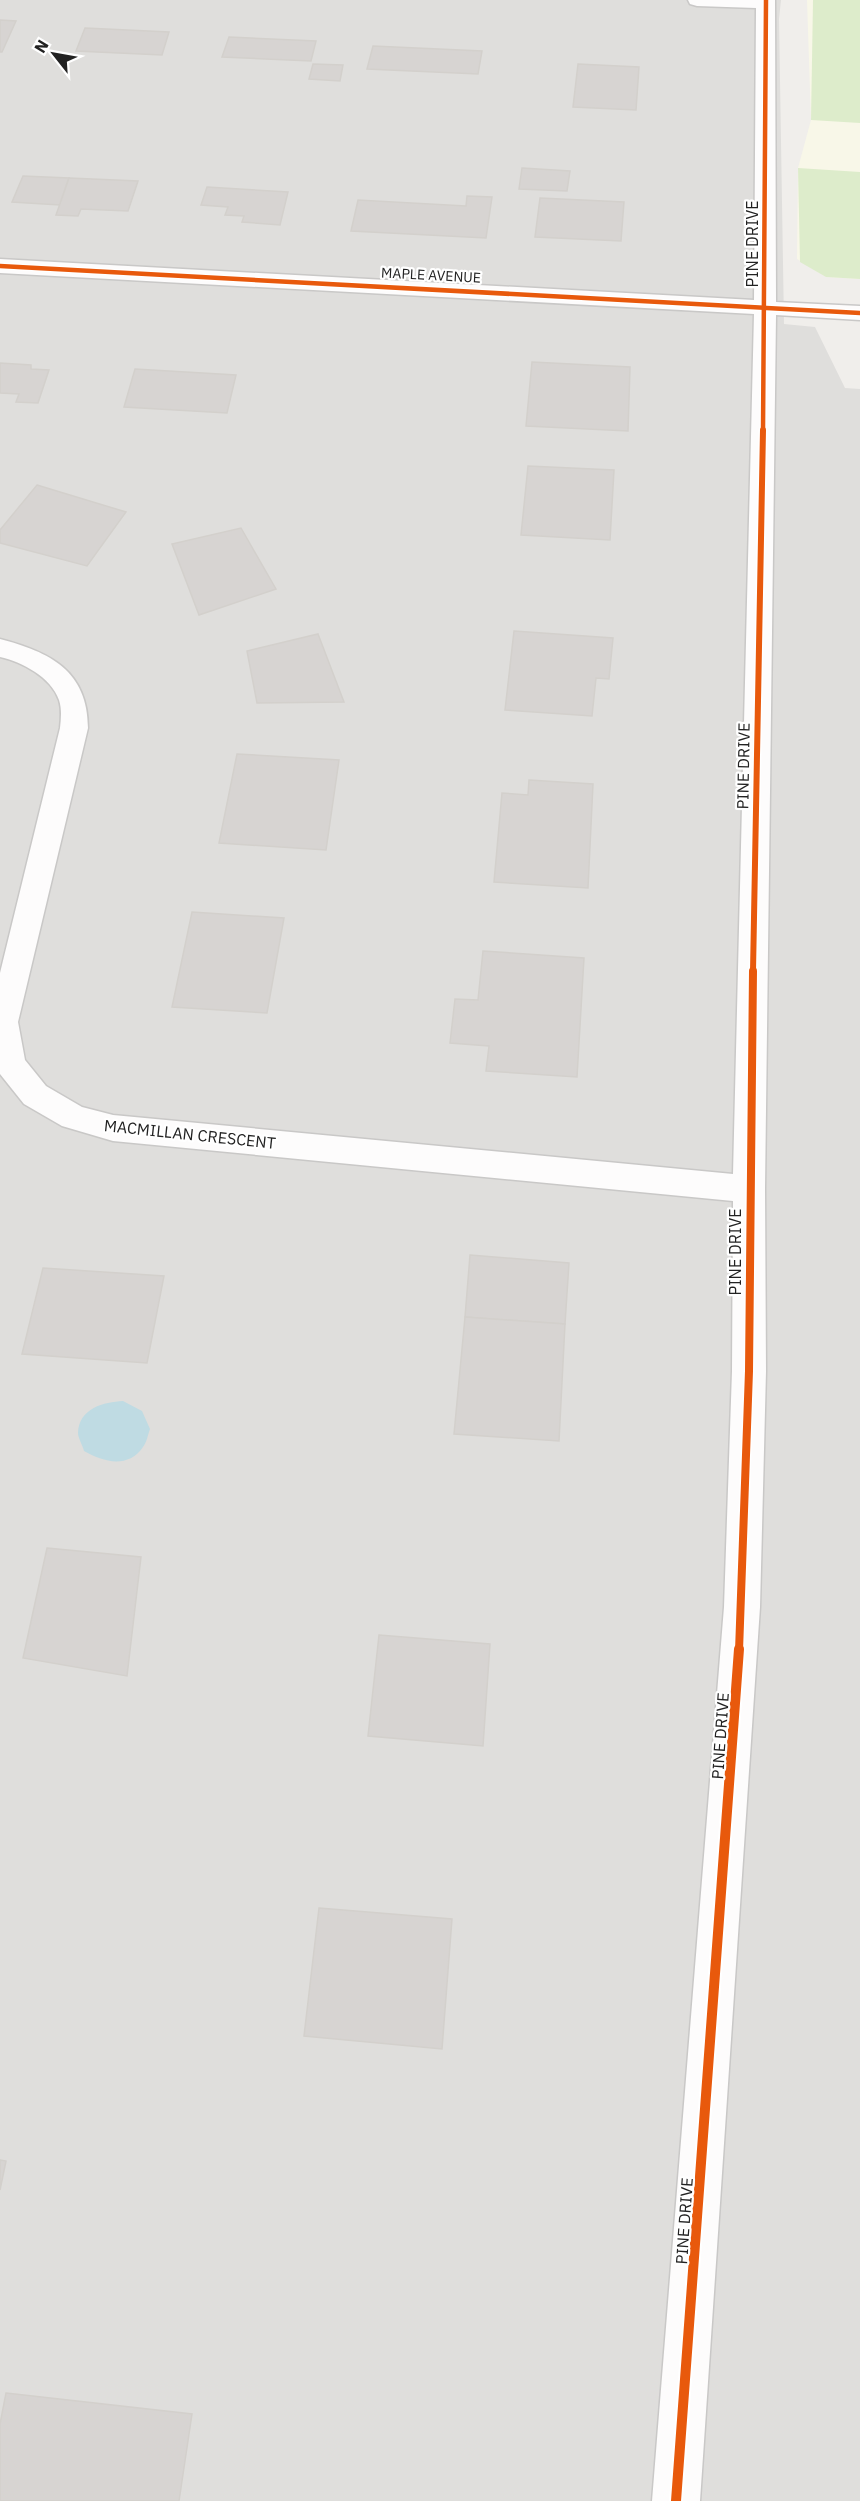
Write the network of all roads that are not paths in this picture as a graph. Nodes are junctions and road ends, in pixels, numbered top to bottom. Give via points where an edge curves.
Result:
1 (697, 0) edge
2 (766, 1) edge
3 (0, 266) edge
4 (765, 306) junction
5 (860, 313) edge
6 (0, 648) edge
7 (749, 1189) junction
8 (676, 2501) edge

1 - 2 street
2 - 4 street, PINE DRIVE
3 - 4 street, MAPLE AVENUE
4 - 5 street, MAPLE AVENUE
4 - 7 street, PINE DRIVE
6 - 7 street, MACMILLAN CRESCENT via 55,671 72,700 74,728 3,1023 10,1064 35,1095 73,1117 113,1128
7 - 8 street, PINE DRIVE via 749,1371 742,1607

